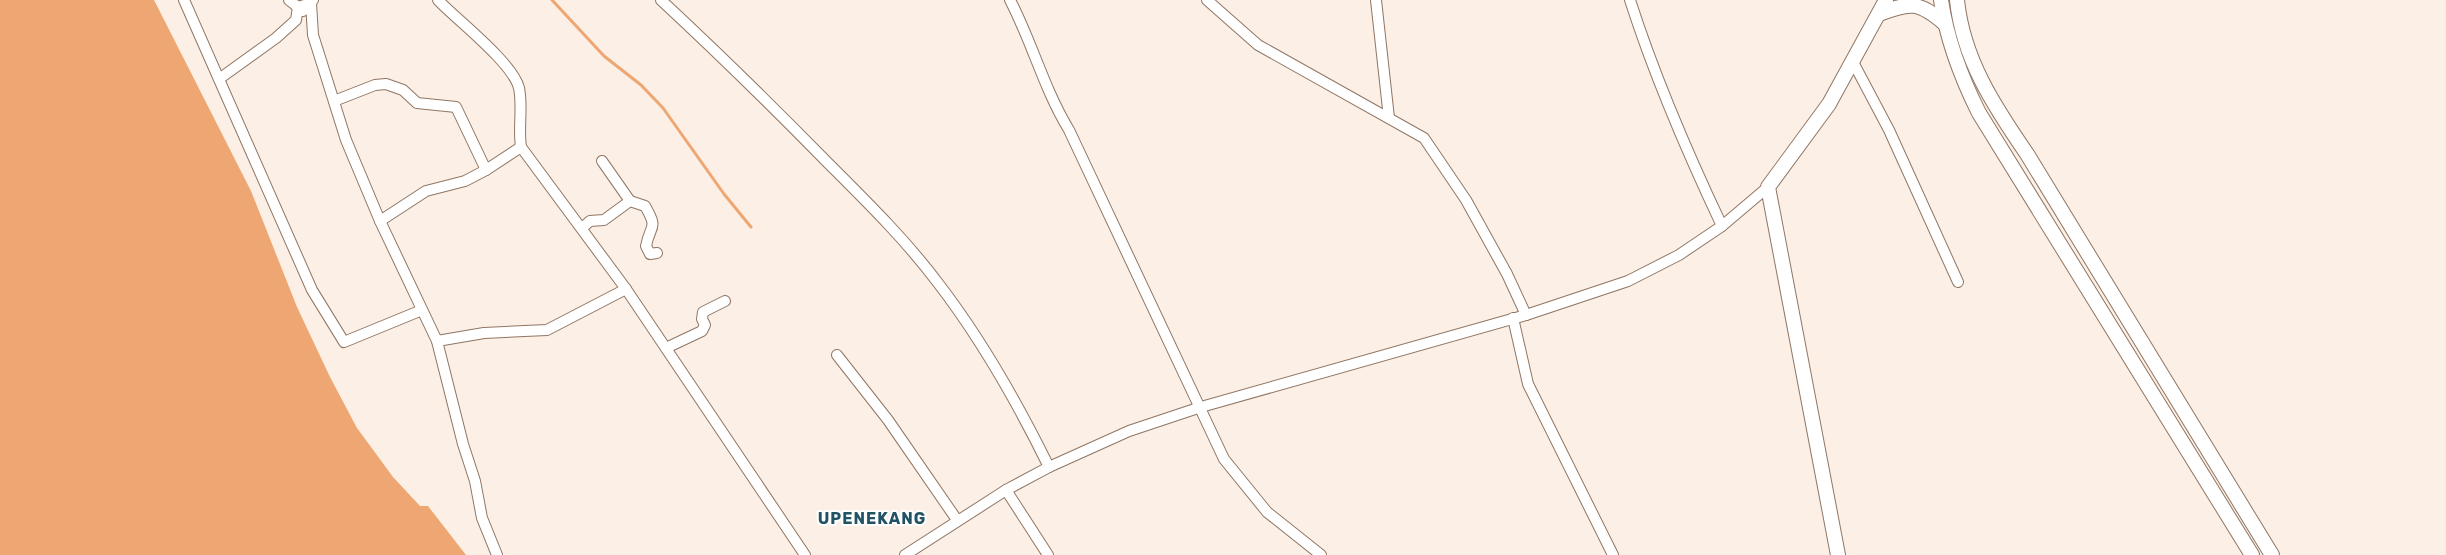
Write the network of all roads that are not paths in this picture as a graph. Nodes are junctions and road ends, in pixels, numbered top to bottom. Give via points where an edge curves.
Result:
1 (184, 0) edge
2 (289, 0) edge
3 (438, 0) edge
4 (661, 0) edge
5 (1010, 0) edge
6 (1207, 0) edge
7 (1376, 0) edge
8 (1630, 0) edge
9 (1886, 0) edge
10 (1941, 0) edge
11 (1956, 0) edge
12 (312, 2) edge
13 (298, 7) junction
14 (1879, 14) junction
15 (310, 17) junction
16 (1945, 24) junction
17 (1853, 62) junction
18 (219, 79) junction
19 (334, 101) junction
20 (1389, 118) junction
21 (521, 147) junction
22 (602, 161) dead end
23 (486, 170) junction
24 (2045, 185) junction
25 (1768, 187) junction
26 (630, 201) junction
27 (2037, 206) junction
28 (380, 221) junction
29 (1722, 226) junction
30 (582, 228) junction
31 (657, 253) dead end
32 (1958, 282) dead end
33 (626, 289) junction
34 (725, 300) dead end
35 (422, 310) junction
36 (1526, 315) junction
37 (1512, 318) junction
38 (437, 341) junction
39 (666, 348) junction
40 (837, 355) dead end
41 (1201, 407) junction
42 (1049, 468) junction
43 (1006, 490) junction
44 (957, 520) junction
45 (907, 554) edge
46 (497, 555) edge
47 (805, 555) edge
48 (1048, 555) edge
49 (1321, 555) edge
50 (1613, 555) edge
51 (1838, 555) edge
52 (2252, 555) edge
53 (2272, 555) edge

1 - 18 street
2 - 13 street
3 - 21 street via 512,72 519,88 518,132
4 - 42 street via 897,232 939,284 993,365 1028,425
5 - 41 street via 1023,25 1054,105 1069,130
6 - 20 street via 1258,45
7 - 20 street
8 - 29 street via 1647,53 1694,167
9 - 14 main road
10 - 16 main road
11 - 24 main road via 1958,18 1971,62 1998,112
12 - 13 street
12 - 15 street
13 - 15 street
13 - 18 street via 296,20 276,38
14 - 16 main road via 1900,6 1918,5
14 - 17 main road
15 - 19 street via 313,35
16 - 27 main road via 1960,73 1979,113
17 - 25 main road via 1815,126
17 - 32 street via 1889,130
18 - 35 street via 312,290 344,342
19 - 23 street via 375,85 386,84 403,90 417,103 456,107
19 - 28 street via 346,140
20 - 36 street via 1424,138 1466,200 1507,274
21 - 23 street
21 - 30 street
22 - 26 street
23 - 28 street via 464,181 426,192
24 - 27 main road
24 - 53 main road
25 - 29 street
25 - 51 main road
26 - 30 street via 604,220 590,221
26 - 31 street via 645,206 652,218 653,226 646,246 650,254
27 - 52 main road
28 - 35 street
29 - 36 street via 1679,255 1628,281
30 - 33 street
33 - 38 street via 547,330 484,333
33 - 39 street
34 - 39 street via 703,312 705,325 702,331
35 - 38 street
36 - 37 street
37 - 41 street
37 - 50 street via 1528,384
38 - 46 street via 475,481 482,518
39 - 47 street
40 - 44 street via 888,420
41 - 42 street via 1129,431
41 - 49 street via 1224,460 1267,512
42 - 43 street
43 - 44 street
43 - 48 street
44 - 45 street

